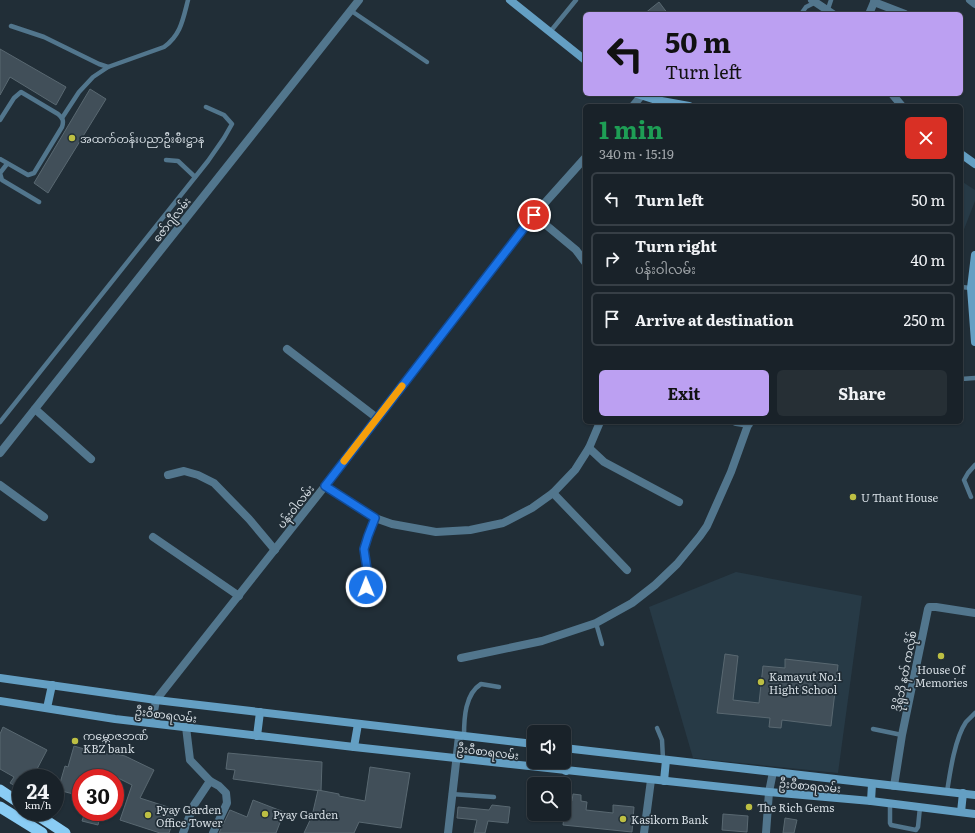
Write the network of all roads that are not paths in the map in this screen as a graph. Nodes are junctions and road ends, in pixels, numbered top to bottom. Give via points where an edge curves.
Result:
1 (188, 0) edge
2 (358, 0) edge
3 (510, 0) edge
4 (576, 0) edge
5 (831, 0) edge
6 (970, 0) edge
7 (814, 1) edge
8 (874, 1) edge
9 (975, 4) edge
10 (350, 10) junction
11 (802, 12) edge
12 (831, 12) edge
13 (870, 12) edge
14 (901, 12) edge
15 (11, 26) dead end
16 (550, 32) junction
17 (583, 58) edge
18 (427, 62) dead end
19 (108, 67) junction
20 (642, 96) edge
21 (894, 96) edge
22 (678, 104) edge
23 (900, 104) edge
24 (206, 107) dead end
25 (62, 118) junction
26 (0, 120) edge
27 (963, 155) edge
28 (0, 159) edge
29 (166, 160) dead end
30 (583, 160) edge
31 (7, 164) junction
32 (975, 164) edge
33 (195, 177) junction
34 (39, 202) dead end
35 (534, 215) junction
36 (975, 255) edge
37 (583, 257) edge
38 (963, 287) edge
39 (971, 288) junction
40 (975, 342) edge
41 (288, 349) dead end
42 (975, 378) edge
43 (963, 379) edge
44 (35, 409) junction
45 (377, 418) junction
46 (0, 422) edge
47 (599, 424) edge
48 (749, 424) edge
49 (589, 448) junction
50 (0, 453) edge
51 (91, 459) dead end
52 (975, 465) edge
53 (168, 474) dead end
54 (0, 485) edge
55 (325, 486) junction
56 (554, 493) junction
57 (971, 497) dead end
58 (679, 502) dead end
59 (44, 517) dead end
60 (375, 518) junction
61 (153, 537) dead end
62 (275, 550) junction
63 (627, 570) dead end
64 (239, 596) junction
65 (365, 597) dead end
66 (975, 613) edge
67 (596, 623) junction
68 (602, 644) dead end
69 (461, 658) dead end
70 (0, 678) edge
71 (52, 685) junction
72 (499, 687) dead end
73 (156, 700) junction
74 (0, 701) edge
75 (47, 708) junction
76 (260, 712) junction
77 (975, 713) edge
78 (152, 723) junction
79 (358, 724) junction
80 (186, 727) junction
81 (657, 728) dead end
82 (873, 729) dead end
83 (902, 735) junction
84 (257, 736) junction
85 (461, 736) junction
86 (527, 743) edge
87 (354, 747) junction
88 (571, 749) edge
89 (456, 758) junction
90 (665, 759) junction
91 (566, 771) joint
92 (773, 772) junction
93 (651, 780) junction
94 (210, 781) junction
95 (664, 781) junction
96 (872, 784) junction
97 (894, 786) junction
98 (0, 790) edge
99 (769, 792) junction
100 (947, 792) junction
101 (963, 793) junction
102 (451, 794) junction
103 (975, 795) edge
104 (494, 797) dead end
105 (12, 798) edge
106 (871, 801) junction
107 (890, 803) junction
108 (0, 807) edge
109 (920, 807) junction
110 (961, 812) junction
111 (975, 814) edge
112 (47, 821) edge
113 (39, 832) edge
114 (65, 833) edge
115 (183, 833) edge
116 (213, 833) edge
117 (448, 833) edge
118 (644, 833) edge
119 (766, 833) edge

1 - 19 lane via 179,32 171,42 164,47
2 - 10 street, ဇော်ဂျီလမ်း
3 - 16 main road
4 - 16 lane
5 - 12 lane
6 - 9 street
7 - 11 lane
7 - 12 street
8 - 13 street
8 - 14 street
10 - 18 lane
10 - 44 street, ဇော်ဂျီလမ်း
15 - 19 lane via 44,37
16 - 17 main road
19 - 25 lane via 93,77 79,92
20 - 22 main road
21 - 23 street
24 - 33 lane via 224,115 232,124
25 - 26 lane via 21,92
25 - 31 lane via 62,127 34,173 28,176
27 - 32 main road
28 - 31 lane
29 - 33 lane via 178,161
30 - 35 street, ပန်းဝါလမ်း
31 - 34 lane via 0,173 2,180
33 - 46 lane
35 - 37 street
35 - 45 street, ပန်းဝါလမ်း
36 - 39 main road
38 - 39 lane
39 - 40 main road
41 - 45 street
42 - 43 lane
44 - 50 street, ဇော်ဂျီလမ်း
44 - 51 street
45 - 55 street, ပန်းဝါလမ်း
47 - 49 street
48 - 67 street via 732,472 700,536 655,585 632,603
49 - 56 street via 576,470
49 - 58 street via 604,462
52 - 57 lane via 964,480
53 - 62 street via 184,471 214,482
54 - 59 street
55 - 60 street
55 - 62 street, ပန်းဝါလမ်း
56 - 60 street via 503,523 470,530 436,532 392,524
56 - 63 street
60 - 65 street via 364,549 368,576
61 - 64 street
62 - 64 street, ပန်းဝါလမ်း
64 - 73 street, ပန်းဝါလမ်း
66 - 83 street, ဒိုရိုဘို နတ် ကလိုစ် via 929,607
67 - 68 lane
67 - 69 street via 542,641
70 - 71 main road, ဦးဝီစာရလမ်း
71 - 73 main road, ဦးဝီစာရလမ်း
71 - 75 main road
72 - 85 lane via 481,684 475,688 466,707
73 - 76 main road, ဦးဝီစာရလမ်း
73 - 78 street, ပန်းဝါလမ်း
74 - 75 main road, ဦးဝီစာရလမ်း
75 - 78 main road, ဦးဝီစာရလမ်း
76 - 79 main road, ဦးဝီစာရလမ်း
76 - 84 main road
77 - 100 lane via 966,723 958,741 950,766
78 - 80 main road, ဦးဝီစာရလမ်း
79 - 85 main road, ဦးဝီစာရလမ်း
79 - 87 main road
80 - 84 main road, ဦးဝီစာရလမ်း
80 - 94 street via 190,760
81 - 90 lane
82 - 83 lane
83 - 97 street, ဒိုရိုဘို နတ် ကလိုစ်
84 - 87 main road, ဦးဝီစာရလမ်း
85 - 86 main road, ဦးဝီစာရလမ်း
85 - 89 street
87 - 89 main road, ဦးဝီစာရလမ်း
88 - 90 main road, ဦးဝီစာရလမ်း
89 - 91 main road, ဦးဝီစာရလမ်း
89 - 102 street
90 - 92 main road, ဦးဝီစာရလမ်း
90 - 95 main road
91 - 93 main road, ဦးဝီစာရလမ်း
92 - 96 main road, ဦးဝီစာရလမ်း
92 - 99 street
93 - 95 main road, ဦးဝီစာရလမ်း
93 - 118 street
94 - 115 street via 194,805
94 - 116 street via 226,793 227,803
95 - 99 main road, ဦးဝီစာရလမ်း
96 - 97 main road, ဦးဝီစာရလမ်း
96 - 106 main road
97 - 100 main road, ဦးဝီစာရလမ်း
98 - 105 highway
99 - 106 main road, ဦးဝီစာရလမ်း
99 - 119 street
100 - 101 main road, ဦးဝီစာရလမ်း
101 - 103 main road, ဦးဝီစာရလမ်း
101 - 110 main road
102 - 104 lane
102 - 117 street
106 - 107 main road, ဦးဝီစာရလမ်း
107 - 109 main road, ဦးဝီစာရလမ်း
107 - 109 lane via 890,823 916,830
108 - 113 highway
109 - 110 main road, ဦးဝီစာရလမ်း
110 - 111 main road, ဦးဝီစာရလမ်း
112 - 114 highway

